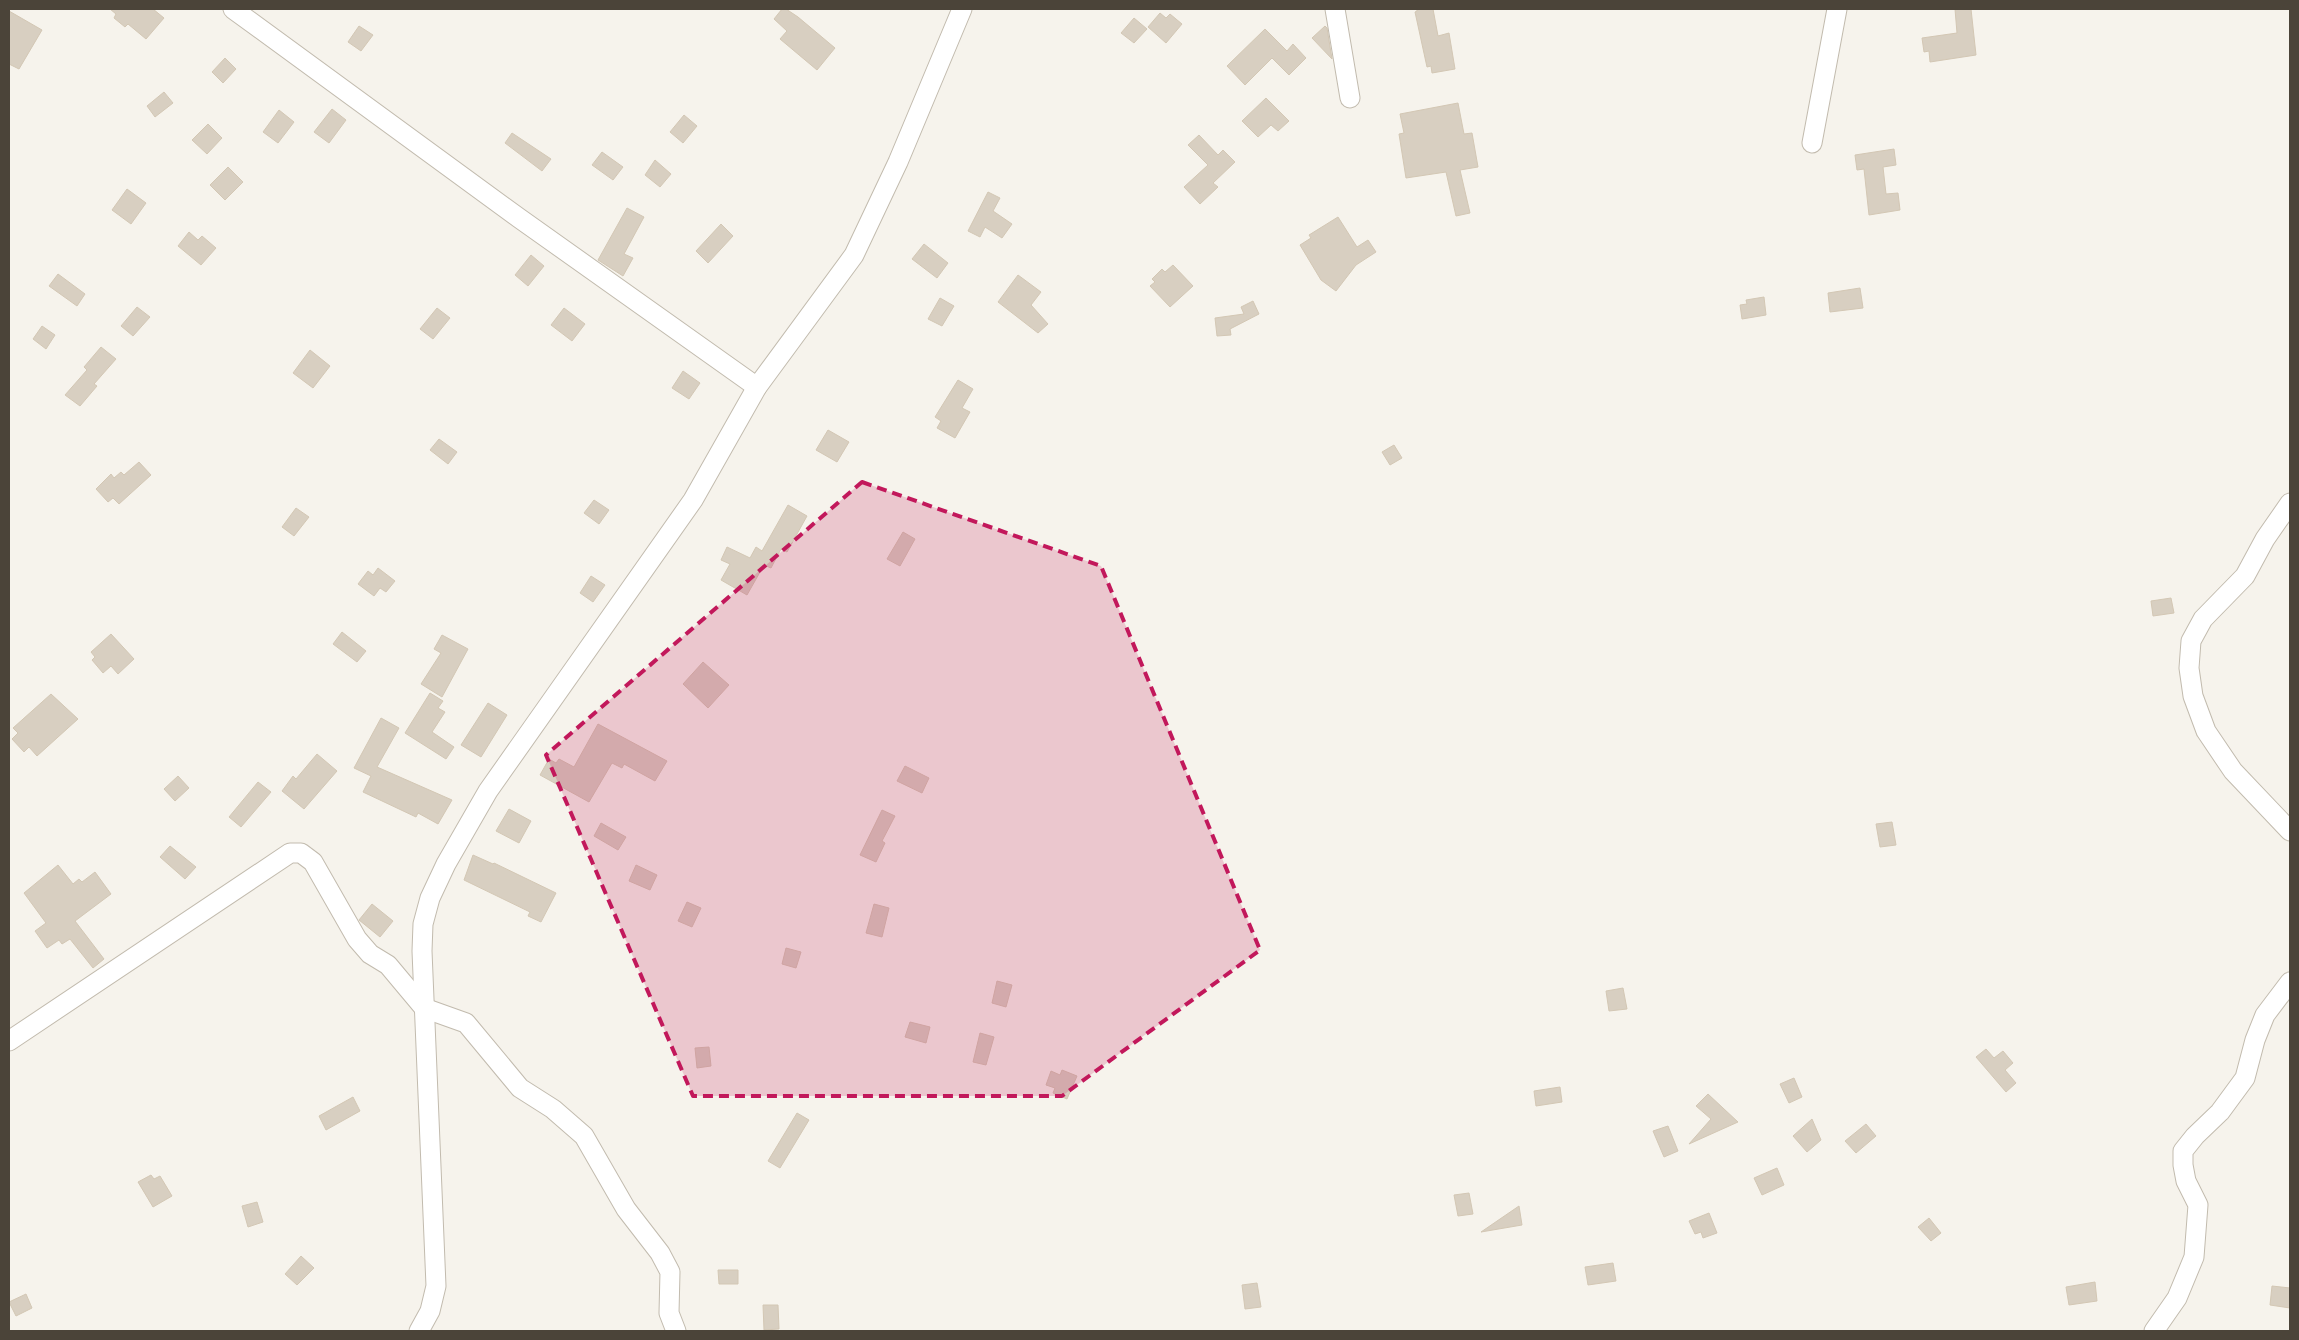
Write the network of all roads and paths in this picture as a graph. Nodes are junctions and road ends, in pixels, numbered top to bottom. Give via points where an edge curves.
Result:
1 (233, 9) edge
2 (962, 9) edge
3 (1335, 9) edge
4 (1837, 9) edge
5 (1350, 98) dead end
6 (1812, 143) dead end
7 (757, 387) junction
8 (2290, 503) edge
9 (2290, 831) edge
10 (2290, 982) edge
11 (424, 1008) junction
12 (9, 1041) edge
13 (419, 1331) edge
14 (676, 1331) edge
15 (2154, 1331) edge

1 - 7 street
2 - 7 street via 898,162 854,255
3 - 5 street
4 - 6 street
7 - 11 street via 693,500 488,791 446,864 422,924
8 - 9 street via 2245,576 2202,619 2192,641 2189,668 2193,696 2206,731 2233,771
10 - 15 street via 2265,1015 2245,1078 2220,1112 2183,1151 2186,1181 2198,1205 2194,1257 2177,1298
11 - 12 street via 388,965 370,954 357,939 313,862 301,853 290,853
11 - 13 street via 436,1286 430,1312
11 - 14 street via 466,1023 520,1088 554,1109 584,1136 626,1209 660,1253 670,1272 669,1313

